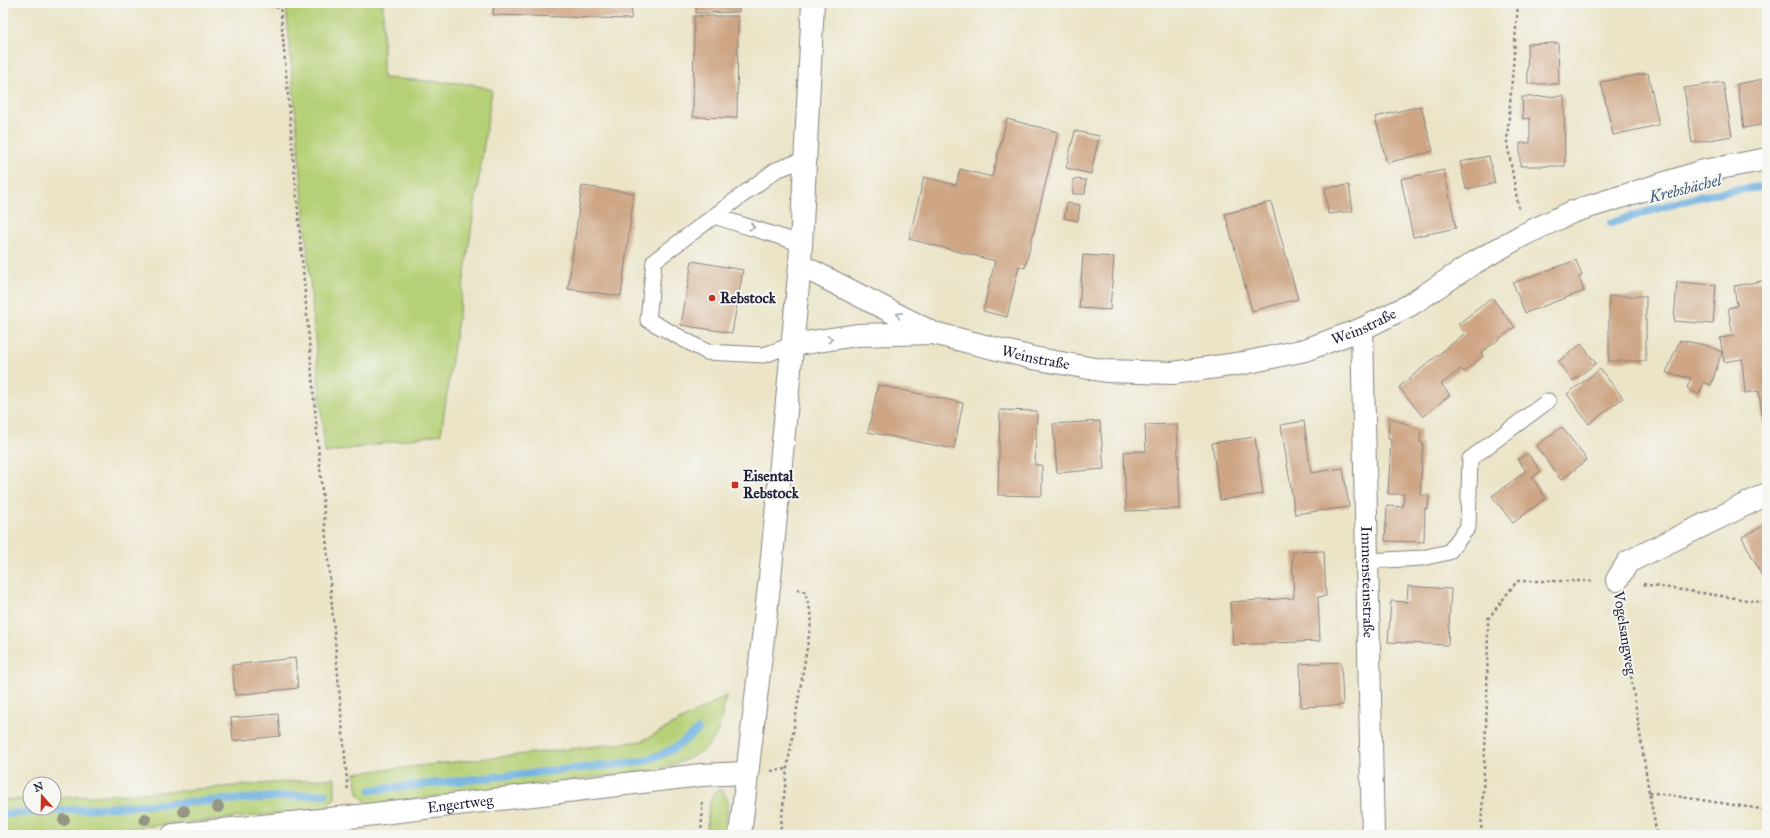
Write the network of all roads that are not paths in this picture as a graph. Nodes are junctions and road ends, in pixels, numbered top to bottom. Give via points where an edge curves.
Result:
1 (813, 3) edge
2 (1767, 159) edge
3 (806, 160) junction
4 (714, 216) junction
5 (800, 243) junction
6 (800, 265) junction
7 (1362, 329) junction
8 (933, 333) junction
9 (792, 345) junction
10 (1548, 401) dead end
11 (1767, 494) edge
12 (1367, 561) junction
13 (1617, 580) road end
14 (747, 773) junction
15 (174, 835) edge
16 (740, 835) edge
17 (1373, 835) edge

1 - 3 main road
2 - 7 main road, Weinstraße via 1704,171 1572,212 1523,234 1410,305
3 - 4 lane via 776,170
3 - 5 main road
4 -> 5 lane
4 - 9 lane via 654,260 648,320 707,352 764,354
5 - 6 main road
8 -> 6 main road, Weinstraße
6 - 9 main road
7 - 8 main road, Weinstraße via 1305,350 1244,364 1173,373 1099,370 1033,358
7 - 12 main road, Immensteinstraße
9 -> 8 main road, Weinstraße via 857,335
9 - 14 main road via 770,578
10 - 12 lane via 1470,459 1468,527 1449,552 1422,558
11 - 13 main road, Vogelsangweg via 1628,562
12 - 17 main road, Immensteinstraße
14 - 15 main road, Engertweg
14 - 16 main road

